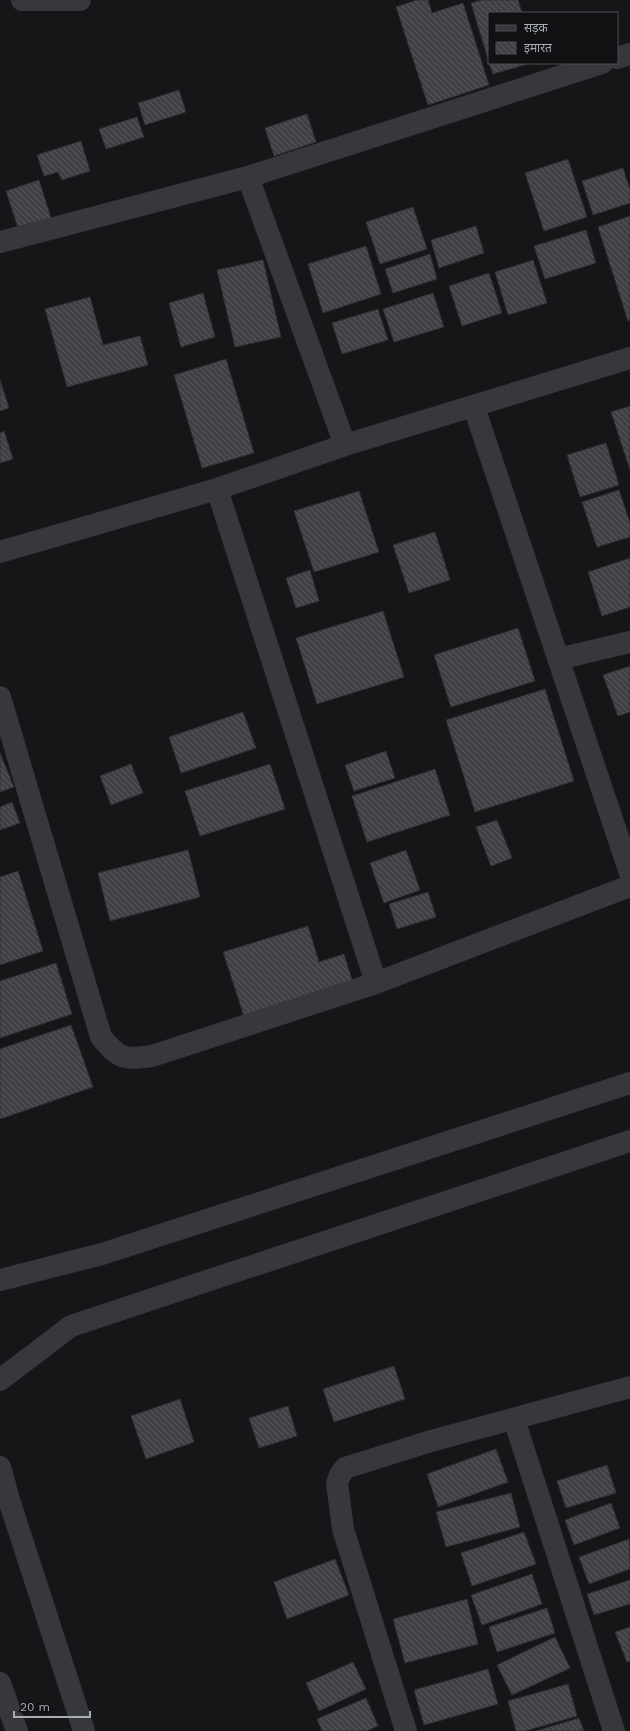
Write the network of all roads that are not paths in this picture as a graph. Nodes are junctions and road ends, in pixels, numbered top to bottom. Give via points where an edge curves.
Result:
1 (22, 0) edge
2 (32, 0) edge
3 (80, 0) edge
4 (630, 54) edge
5 (618, 58) edge
6 (599, 64) edge
7 (248, 177) junction
8 (0, 242) edge
9 (630, 358) edge
10 (474, 406) junction
11 (345, 444) junction
12 (217, 489) junction
13 (0, 552) edge
14 (630, 642) edge
15 (558, 659) junction
16 (0, 697) edge
17 (630, 873) edge
18 (630, 886) edge
19 (376, 983) junction
20 (630, 1083) edge
21 (630, 1141) edge
22 (0, 1280) edge
23 (0, 1380) edge
24 (630, 1387) edge
25 (514, 1419) junction
26 (0, 1467) edge
27 (0, 1683) edge
28 (17, 1731) edge
29 (84, 1731) edge
30 (406, 1731) edge
31 (614, 1731) edge

1 - 2 street
2 - 3 street
4 - 5 street
6 - 7 street
7 - 8 street
7 - 11 street
9 - 10 street
10 - 11 street
10 - 15 street
11 - 12 street
12 - 13 street
12 - 19 street
14 - 15 street
15 - 17 street
16 - 19 street via 101,1037 115,1054 133,1059 152,1056
18 - 19 street
20 - 22 street via 102,1254
21 - 23 street via 71,1326
24 - 25 street
25 - 30 street via 412,1446 345,1468 336,1483 343,1529
25 - 31 street
26 - 29 street
27 - 28 street

